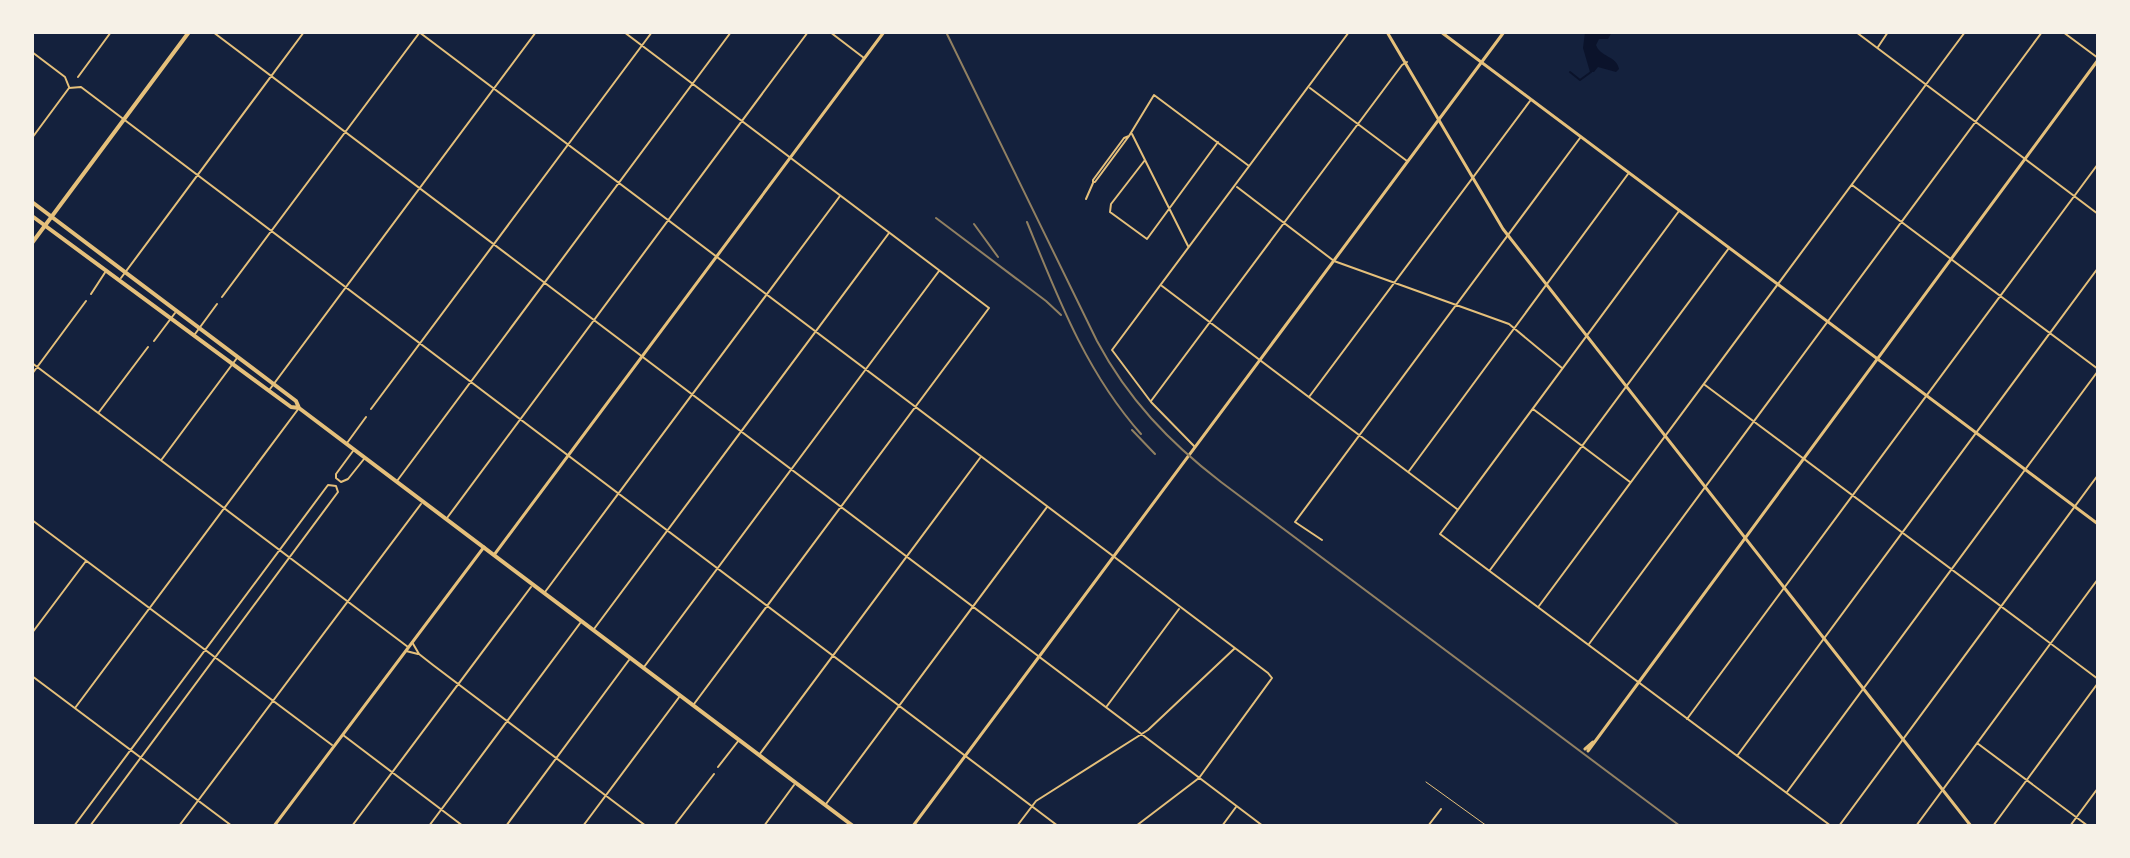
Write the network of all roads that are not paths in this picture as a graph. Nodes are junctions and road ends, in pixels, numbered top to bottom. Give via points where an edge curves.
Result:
1 (111, 32) edge
2 (189, 32) edge
3 (213, 32) edge
4 (304, 32) edge
5 (419, 32) edge
6 (536, 32) edge
7 (624, 32) edge
8 (652, 32) edge
9 (731, 32) edge
10 (808, 32) edge
11 (830, 32) edge
12 (884, 32) edge
13 (1349, 32) edge
14 (1387, 32) edge
15 (1441, 32) edge
16 (1504, 32) edge
17 (1856, 32) edge
18 (1888, 32) edge
19 (1965, 32) edge
20 (2042, 32) edge
21 (2063, 32) edge
22 (642, 45) junction
23 (1877, 48) junction
24 (32, 52) edge
25 (864, 58) junction
26 (2098, 59) edge
27 (1407, 62) junction
28 (1482, 63) junction
29 (271, 76) junction
30 (78, 77) dead end
31 (693, 84) junction
32 (1926, 85) junction
33 (1309, 87) junction
34 (69, 88) junction
35 (494, 89) junction
36 (1531, 100) junction
37 (1439, 119) junction
38 (123, 120) junction
39 (742, 121) junction
40 (1976, 122) junction
41 (1358, 124) junction
42 (345, 132) junction
43 (1130, 135) junction
44 (1581, 137) junction
45 (32, 138) edge
46 (1218, 142) junction
47 (568, 145) junction
48 (790, 157) junction
49 (2025, 159) junction
50 (1145, 160) junction
51 (1408, 162) junction
52 (2098, 164) edge
53 (1250, 166) junction
54 (1629, 173) junction
55 (197, 176) junction
56 (1473, 178) junction
57 (618, 183) junction
58 (1852, 185) junction
59 (1236, 186) junction
60 (419, 188) junction
61 (840, 195) junction
62 (2074, 196) junction
63 (1086, 199) dead end
64 (32, 202) edge
65 (1168, 208) junction
66 (1679, 211) junction
67 (2098, 214) edge
68 (32, 216) edge
69 (51, 217) junction
70 (667, 221) junction
71 (1901, 222) junction
72 (1284, 223) junction
73 (45, 225) junction
74 (271, 232) junction
75 (890, 233) junction
76 (1507, 235) junction
77 (32, 243) edge
78 (494, 245) junction
79 (1189, 248) junction
80 (1729, 248) junction
81 (716, 257) junction
82 (1951, 259) junction
83 (1334, 261) junction
84 (2098, 268) edge
85 (939, 270) junction
86 (109, 271) junction
87 (125, 273) junction
88 (121, 279) junction
89 (544, 283) junction
90 (1394, 284) junction
91 (1161, 285) junction
92 (1778, 285) junction
93 (1546, 286) junction
94 (346, 288) junction
95 (91, 294) dead end
96 (766, 295) junction
97 (2000, 296) junction
98 (222, 297) dead end
99 (86, 301) dead end
100 (217, 304) dead end
101 (1454, 306) junction
102 (177, 311) junction
103 (172, 318) junction
104 (594, 320) junction
105 (1211, 322) junction
106 (1827, 322) junction
107 (200, 328) junction
108 (1515, 328) junction
109 (815, 333) junction
110 (2050, 333) junction
111 (195, 335) junction
112 (1586, 336) junction
113 (154, 341) dead end
114 (420, 344) junction
115 (148, 347) dead end
116 (238, 357) junction
117 (642, 357) junction
118 (1877, 358) junction
119 (1260, 360) junction
120 (32, 363) edge
121 (233, 363) junction
122 (37, 367) junction
123 (1562, 368) junction
124 (865, 370) junction
125 (2098, 370) edge
126 (32, 374) edge
127 (470, 382) junction
128 (274, 384) junction
129 (1704, 384) junction
130 (1626, 386) junction
131 (269, 390) junction
132 (692, 394) junction
133 (1926, 395) junction
134 (1309, 397) junction
135 (1151, 402) junction
136 (299, 408) junction
137 (915, 408) junction
138 (1532, 408) junction
139 (371, 409) dead end
140 (99, 413) junction
141 (366, 417) dead end
142 (520, 420) junction
143 (1754, 421) junction
144 (742, 432) junction
145 (1976, 432) junction
146 (1359, 435) junction
147 (1666, 436) junction
148 (346, 444) junction
149 (1582, 446) junction
150 (1195, 447) junction
151 (354, 450) junction
152 (568, 456) junction
153 (981, 457) junction
154 (365, 458) junction
155 (1803, 458) junction
156 (161, 460) junction
157 (791, 469) junction
158 (2025, 469) junction
159 (1408, 472) junction
160 (2098, 475) edge
161 (396, 482) junction
162 (1631, 483) junction
163 (1705, 487) junction
164 (618, 494) junction
165 (1853, 495) junction
166 (423, 502) junction
167 (2075, 506) junction
168 (841, 507) junction
169 (1047, 507) junction
170 (224, 508) junction
171 (1458, 510) junction
172 (446, 519) junction
173 (32, 520) edge
174 (2098, 524) edge
175 (667, 531) junction
176 (1902, 532) junction
177 (1745, 536) junction
178 (1322, 540) dead end
179 (484, 547) junction
180 (279, 550) junction
181 (494, 555) junction
182 (289, 557) junction
183 (907, 557) junction
184 (1113, 557) junction
185 (86, 561) junction
186 (717, 568) junction
187 (1952, 569) junction
188 (1489, 571) junction
189 (2098, 579) edge
190 (533, 584) junction
191 (1784, 587) junction
192 (544, 593) junction
193 (348, 601) junction
194 (767, 606) junction
195 (2001, 606) junction
196 (973, 607) junction
197 (1180, 607) junction
198 (150, 608) junction
199 (1538, 608) junction
200 (582, 621) junction
201 (594, 630) junction
202 (32, 633) edge
203 (1824, 638) junction
204 (412, 642) junction
205 (2051, 643) junction
206 (1589, 645) junction
207 (1235, 648) junction
208 (407, 649) junction
209 (205, 650) junction
210 (419, 654) junction
211 (833, 656) junction
212 (1039, 656) junction
213 (215, 658) junction
214 (631, 658) junction
215 (644, 668) junction
216 (32, 676) edge
217 (2098, 681) edge
218 (1637, 682) junction
219 (458, 684) junction
220 (1864, 688) junction
221 (680, 695) junction
222 (273, 701) junction
223 (693, 705) junction
224 (899, 706) junction
225 (1106, 707) junction
226 (75, 708) junction
227 (1687, 719) junction
228 (507, 721) junction
229 (1142, 734) junction
230 (343, 735) junction
231 (1903, 738) junction
232 (739, 740) junction
233 (1977, 743) junction
234 (334, 747) junction
235 (131, 750) junction
236 (1587, 750) dead end
237 (759, 755) junction
238 (965, 756) junction
239 (1737, 756) junction
240 (141, 758) junction
241 (556, 758) junction
242 (718, 767) dead end
243 (392, 772) junction
244 (714, 774) dead end
245 (1199, 778) junction
246 (2027, 780) junction
247 (1426, 782) dead end
248 (796, 783) junction
249 (2098, 788) edge
250 (1943, 789) junction
251 (1786, 793) junction
252 (605, 796) junction
253 (198, 800) junction
254 (825, 805) junction
255 (1032, 806) junction
256 (1237, 806) junction
257 (441, 809) junction
258 (1441, 809) dead end
259 (2076, 817) junction
260 (850, 825) edge
261 (916, 825) edge
262 (74, 826) edge
263 (90, 826) edge
264 (179, 826) edge
265 (232, 826) edge
266 (274, 826) edge
267 (352, 826) edge
268 (429, 826) edge
269 (463, 826) edge
270 (506, 826) edge
271 (583, 826) edge
272 (646, 826) edge
273 (674, 826) edge
274 (764, 826) edge
275 (1017, 826) edge
276 (1058, 826) edge
277 (1136, 826) edge
278 (1222, 826) edge
279 (1263, 826) edge
280 (1428, 826) edge
281 (1487, 826) edge
282 (1831, 826) edge
283 (1839, 826) edge
284 (1916, 826) edge
285 (1971, 826) edge
286 (1993, 826) edge
287 (2070, 826) edge
288 (2088, 826) edge

1 - 30 street
2 - 38 main road
3 - 29 street
4 - 29 street
5 - 35 street
5 - 42 street
6 - 35 street
7 - 22 street
8 - 22 street
9 - 31 street
10 - 39 street
11 - 25 street
12 - 25 street
13 - 33 street
14 - 27 street
15 - 28 street
16 - 28 street
17 - 23 street
18 - 23 street
19 - 32 street
20 - 40 street
21 - 26 street
22 - 31 street
22 - 47 street
23 - 32 street
24 - 34 street via 65,77
25 - 48 street
26 - 49 street
27 - 37 street
27 - 41 street
28 - 36 street
28 - 37 street
29 - 42 street
29 - 55 street
31 - 39 street
31 - 57 street
32 - 40 street
32 - 58 street
33 - 41 street
33 - 53 street
34 - 38 street via 81,87
34 - 45 street
35 - 47 street
35 - 60 street
36 - 44 street
36 - 56 street
37 - 51 street
37 - 56 street
38 - 55 street
38 - 69 main road
39 - 48 street
39 - 70 street
40 - 49 street
40 - 71 street
41 - 51 street
41 - 72 street
42 - 60 street
42 - 74 street
43 - 46 street via 1154,95
43 - 50 street
43 - 63 street
44 - 54 street
44 - 76 street
46 - 53 street
46 - 65 street
47 - 57 street
47 - 78 street
48 - 61 street
48 - 81 street
49 - 62 street
49 - 82 street
50 - 65 street
50 - 65 street via 1110,212 1147,239
51 - 83 street
52 - 62 street
53 - 59 street
54 - 66 street
54 - 93 street
55 - 74 street
55 - 87 street
56 - 76 street
56 - 90 street
57 - 70 street
57 - 89 street
58 - 71 street
58 - 92 street
59 - 72 street
59 - 79 street
60 - 78 street
60 - 94 street
61 - 75 street
61 - 96 street
62 - 67 street
62 - 97 street
64 - 69 main road
65 - 79 street
66 - 80 street
66 - 112 street
68 - 73 main road
69 - 73 main road
69 - 87 main road
70 - 81 street
70 - 104 street
71 - 82 street
71 - 106 street
72 - 83 street
72 - 105 street
73 - 77 main road
73 - 86 main road
74 - 94 street
74 - 98 street
75 - 85 street
75 - 109 street
76 - 93 street
76 - 101 street
78 - 89 street
78 - 114 street
79 - 91 street
80 - 92 street
80 - 130 street
81 - 96 street
81 - 117 street
82 - 97 street
82 - 118 street
83 - 90 street
83 - 119 street
84 - 110 street
85 - 124 street
85 - 137 street via 989,308
86 - 88 main road
86 - 95 street
87 - 88 street
87 - 102 main road
88 - 103 main road
89 - 104 street
89 - 127 street
90 - 101 street
90 - 134 street
91 - 105 street
91 - 135 street via 1112,350
92 - 106 street
92 - 129 street
93 - 108 street
93 - 112 street
94 - 114 street
94 - 128 street
96 - 109 street
96 - 132 street
97 - 110 street
97 - 133 street
99 - 122 street
100 - 107 street
101 - 108 street
101 - 146 street
102 - 103 street
102 - 107 main road
103 - 111 main road
103 - 113 street
104 - 117 street
104 - 142 street
105 - 119 street
105 - 135 street
106 - 118 street
106 - 143 street
107 - 111 street
107 - 116 main road
108 - 123 street
108 - 159 street
109 - 124 street
109 - 144 street
110 - 125 street
110 - 145 street
111 - 121 main road
112 - 123 street
112 - 130 street
114 - 127 street
114 - 139 street
115 - 140 street
116 - 121 street
116 - 128 main road
117 - 132 street
117 - 152 street
118 - 133 street
118 - 155 street
119 - 134 street
119 - 150 street
120 - 122 street
121 - 131 main road
121 - 156 street
122 - 126 street
122 - 140 street
123 - 138 street
124 - 137 street
124 - 157 street
125 - 158 street
127 - 142 street
127 - 161 street
128 - 131 street
128 - 136 main road
129 - 143 street
129 - 147 street
130 - 147 street
130 - 149 street
131 - 136 main road
132 - 144 street
132 - 164 street
133 - 145 street
133 - 165 street
134 - 146 street
135 - 150 street
136 - 148 main road
136 - 170 street
137 - 153 street
137 - 168 street
138 - 149 street
138 - 171 street
140 - 156 street
141 - 148 street
142 - 152 street
142 - 172 street
143 - 155 street
143 - 163 street
144 - 157 street
144 - 175 street
145 - 158 street
145 - 176 street
146 - 159 street
146 - 178 street via 1295,522
147 - 162 street
147 - 163 street
148 - 151 main road
149 - 162 street
149 - 188 street
150 - 184 street
151 - 154 main road
151 - 154 street via 336,474 341,482
152 - 164 street
152 - 181 street
153 - 169 street
153 - 183 street
154 - 161 main road
155 - 165 street
155 - 177 street
156 - 170 street
157 - 168 street
157 - 186 street
158 - 167 street
158 - 187 street
159 - 171 street
160 - 167 street
161 - 166 main road
162 - 199 street
163 - 177 street
163 - 206 street
164 - 175 street
164 - 192 street
165 - 176 street
165 - 191 street
166 - 172 main road
166 - 193 street
167 - 174 street
167 - 195 street
168 - 183 street
168 - 194 street
169 - 184 street
169 - 196 street
170 - 180 street
170 - 198 street
171 - 188 street via 1440,534
172 - 179 main road
173 - 185 street
175 - 186 street
175 - 201 street
176 - 187 street
176 - 203 street
177 - 191 street
177 - 218 street
179 - 181 main road
179 - 204 street
180 - 182 street
180 - 182 street via 328,485 336,486 338,492
180 - 209 street
181 - 190 main road
182 - 193 street
182 - 213 street
183 - 196 street
183 - 211 street
184 - 197 street
184 - 212 street
185 - 198 street
185 - 202 street
186 - 194 street
186 - 215 street
187 - 195 street
187 - 220 street
188 - 199 street
189 - 205 street
190 - 192 main road
190 - 219 street
191 - 203 street
191 - 227 street
192 - 200 main road
193 - 208 street
193 - 222 street
194 - 211 street
194 - 223 street
195 - 205 street
195 - 231 street
196 - 212 street
196 - 224 street
197 - 207 street
197 - 225 street
198 - 209 street
198 - 226 street
199 - 206 street
200 - 201 main road
200 - 228 street
201 - 214 main road
203 - 220 street
203 - 239 street
204 - 208 street
204 - 210 street
205 - 217 street
205 - 233 street
206 - 218 street
207 - 229 street
207 - 245 street via 1272,678
208 - 210 street
208 - 230 street
209 - 213 street
209 - 235 street
210 - 219 street
211 - 224 street
211 - 237 street
212 - 225 street
212 - 238 street
213 - 222 street
213 - 240 street
214 - 215 main road
214 - 241 street
215 - 221 main road
216 - 226 street
217 - 246 street
218 - 227 street
218 - 236 street
219 - 228 street
219 - 243 street
220 - 231 street
220 - 251 street
221 - 223 main road
221 - 252 street
222 - 234 street
222 - 253 street
223 - 232 main road
224 - 238 street
224 - 254 street
225 - 229 street
226 - 235 street
227 - 239 street
228 - 241 street
228 - 257 street
229 - 245 street
229 - 255 street
230 - 234 street
230 - 243 street
231 - 250 street
231 - 283 street
232 - 237 main road
232 - 242 street
233 - 246 street
233 - 250 street
234 - 266 street
235 - 240 street
235 - 262 street
237 - 248 main road
238 - 255 street
238 - 261 street
239 - 251 street
240 - 253 street
240 - 263 street
241 - 252 street
241 - 270 street
243 - 257 street
243 - 267 street
244 - 273 street
245 - 256 street
245 - 277 street
246 - 259 street
246 - 286 street
247 - 281 lane
248 - 254 main road
248 - 274 street
249 - 259 street
250 - 284 street
250 - 285 street
251 - 282 street
252 - 271 street
252 - 272 street
253 - 264 street
253 - 265 street
254 - 260 main road
255 - 275 street
255 - 276 street
256 - 278 street
256 - 279 street
257 - 268 street
257 - 269 street
258 - 280 street
259 - 287 street
259 - 288 street

